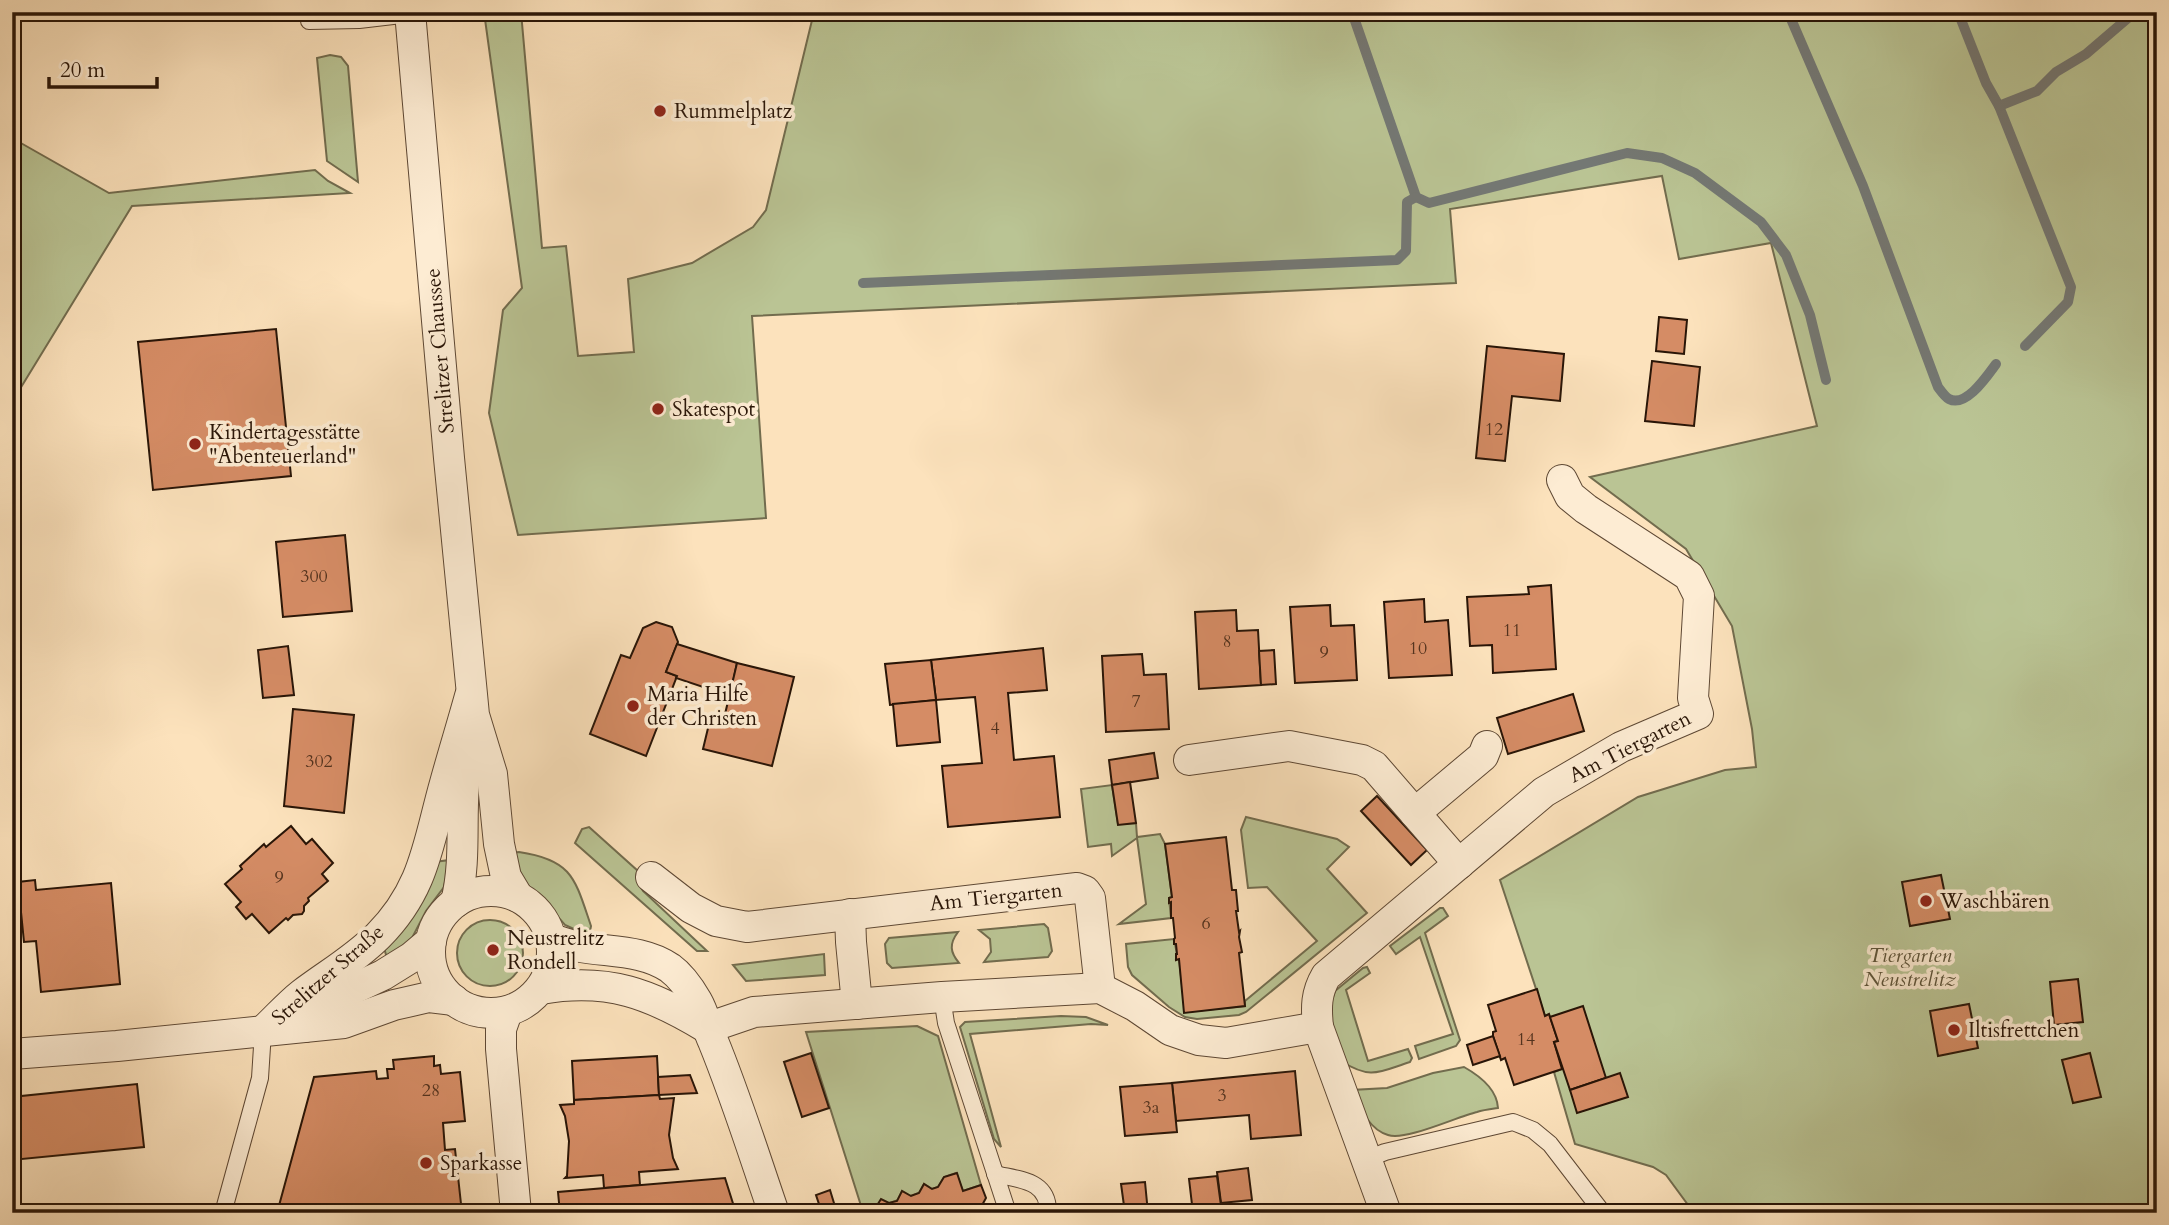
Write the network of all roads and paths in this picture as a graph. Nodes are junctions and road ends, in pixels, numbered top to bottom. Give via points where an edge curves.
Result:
1 (410, 13) edge
2 (309, 21) dead end
3 (1562, 480) dead end
4 (473, 702) junction
5 (1486, 746) dead end
6 (1189, 760) dead end
7 (1415, 813) junction
8 (1459, 864) junction
9 (651, 877) dead end
10 (518, 897) junction
11 (456, 902) junction
12 (850, 914) junction
13 (551, 938) junction
14 (431, 941) junction
15 (1100, 988) junction
16 (541, 989) junction
17 (942, 998) junction
18 (454, 1000) junction
19 (857, 1004) junction
20 (508, 1012) junction
21 (305, 1027) junction
22 (1318, 1027) junction
23 (708, 1028) junction
24 (263, 1031) junction
25 (12, 1054) edge
26 (1367, 1159) junction
27 (995, 1174) junction
28 (223, 1213) edge
29 (516, 1213) edge
30 (774, 1213) edge
31 (1008, 1213) edge
32 (1048, 1213) edge
33 (1386, 1213) edge
34 (1603, 1213) edge

1 - 2 lane
1 - 4 street, Strelitzer Chaussee
3 - 8 street, Am Tiergarten via 1570,496 1586,509 1689,576 1699,596 1693,698 1698,714 1621,747 1544,792
4 - 10 street via 492,774 506,877
4 - 11 street via 463,778 461,883
4 - 24 street, Strelitzer Straße via 444,785 425,861 406,901 378,936
5 - 7 street via 1483,756
6 - 7 street via 1289,746 1362,760 1374,766
7 - 8 street
8 - 22 street, Am Tiergarten via 1326,976 1318,989
9 - 12 street, Am Tiergarten via 704,915 747,927
10 - 11 street via 487,891
10 - 13 street via 540,915
11 - 14 street via 445,912
12 - 15 street, Am Tiergarten via 1077,888 1090,898
12 - 19 street
13 - 16 street via 552,962
13 - 23 street via 568,946 642,957 670,968 698,1002
14 - 18 street via 434,974
14 - 21 street via 383,975 334,998
15 - 17 street
15 - 22 street via 1170,1030 1199,1040 1226,1043
16 - 20 street
16 - 23 street via 565,985 628,990
17 - 19 street
17 - 27 lane
18 - 20 street via 479,1013
18 - 21 street via 429,997 344,1023
19 - 23 street via 754,1012
20 - 29 street via 500,1049
21 - 24 street
22 - 26 street, Am Tiergarten
23 - 30 street
24 - 25 street
24 - 28 lane, Strelitzer Straße via 260,1078
26 - 33 street, Am Tiergarten
26 - 34 lane via 1513,1122 1550,1143
27 - 31 lane
27 - 32 lane via 1040,1187

